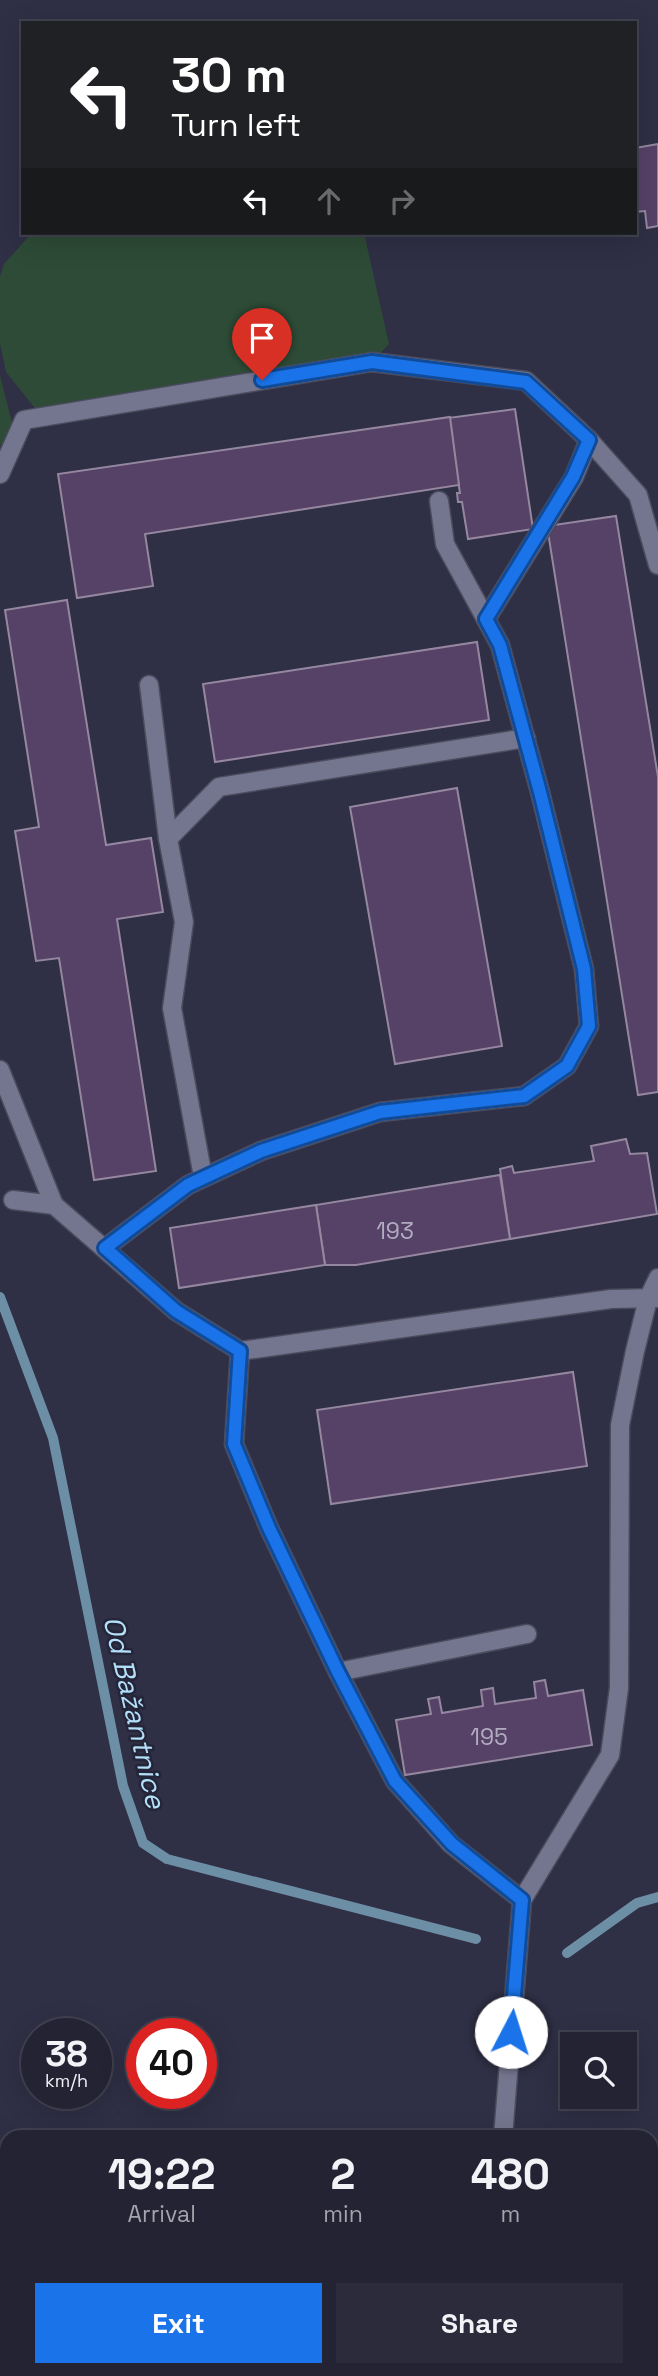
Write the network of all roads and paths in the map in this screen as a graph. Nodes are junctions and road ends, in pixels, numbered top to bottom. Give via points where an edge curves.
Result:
1 (589, 440) junction
2 (0, 474) edge
3 (439, 501) dead end
4 (658, 565) edge
5 (486, 619) junction
6 (149, 685) dead end
7 (526, 738) junction
8 (168, 839) junction
9 (0, 1070) edge
10 (203, 1177) junction
11 (13, 1200) dead end
12 (54, 1205) junction
13 (105, 1248) junction
14 (658, 1278) edge
15 (653, 1298) edge
16 (240, 1351) junction
17 (527, 1634) dead end
18 (338, 1672) junction
19 (522, 1900) junction
20 (504, 2130) edge

1 - 2 street via 526,382 372,362 24,420
1 - 4 street via 638,495
1 - 5 street via 573,477
3 - 5 street via 445,544
5 - 7 street via 500,645
6 - 8 street
7 - 8 street via 219,787
7 - 10 street via 584,969 589,1026 567,1066 524,1096 380,1112 261,1151
8 - 10 street via 184,922 172,1008
9 - 12 street
10 - 13 street
11 - 12 street
12 - 13 street
13 - 16 street via 176,1311
14 - 15 street
15 - 16 street via 611,1299
15 - 19 street via 620,1425 619,1688 610,1755
16 - 18 street via 234,1444
17 - 18 street
18 - 19 street via 395,1781 452,1844
19 - 20 street

